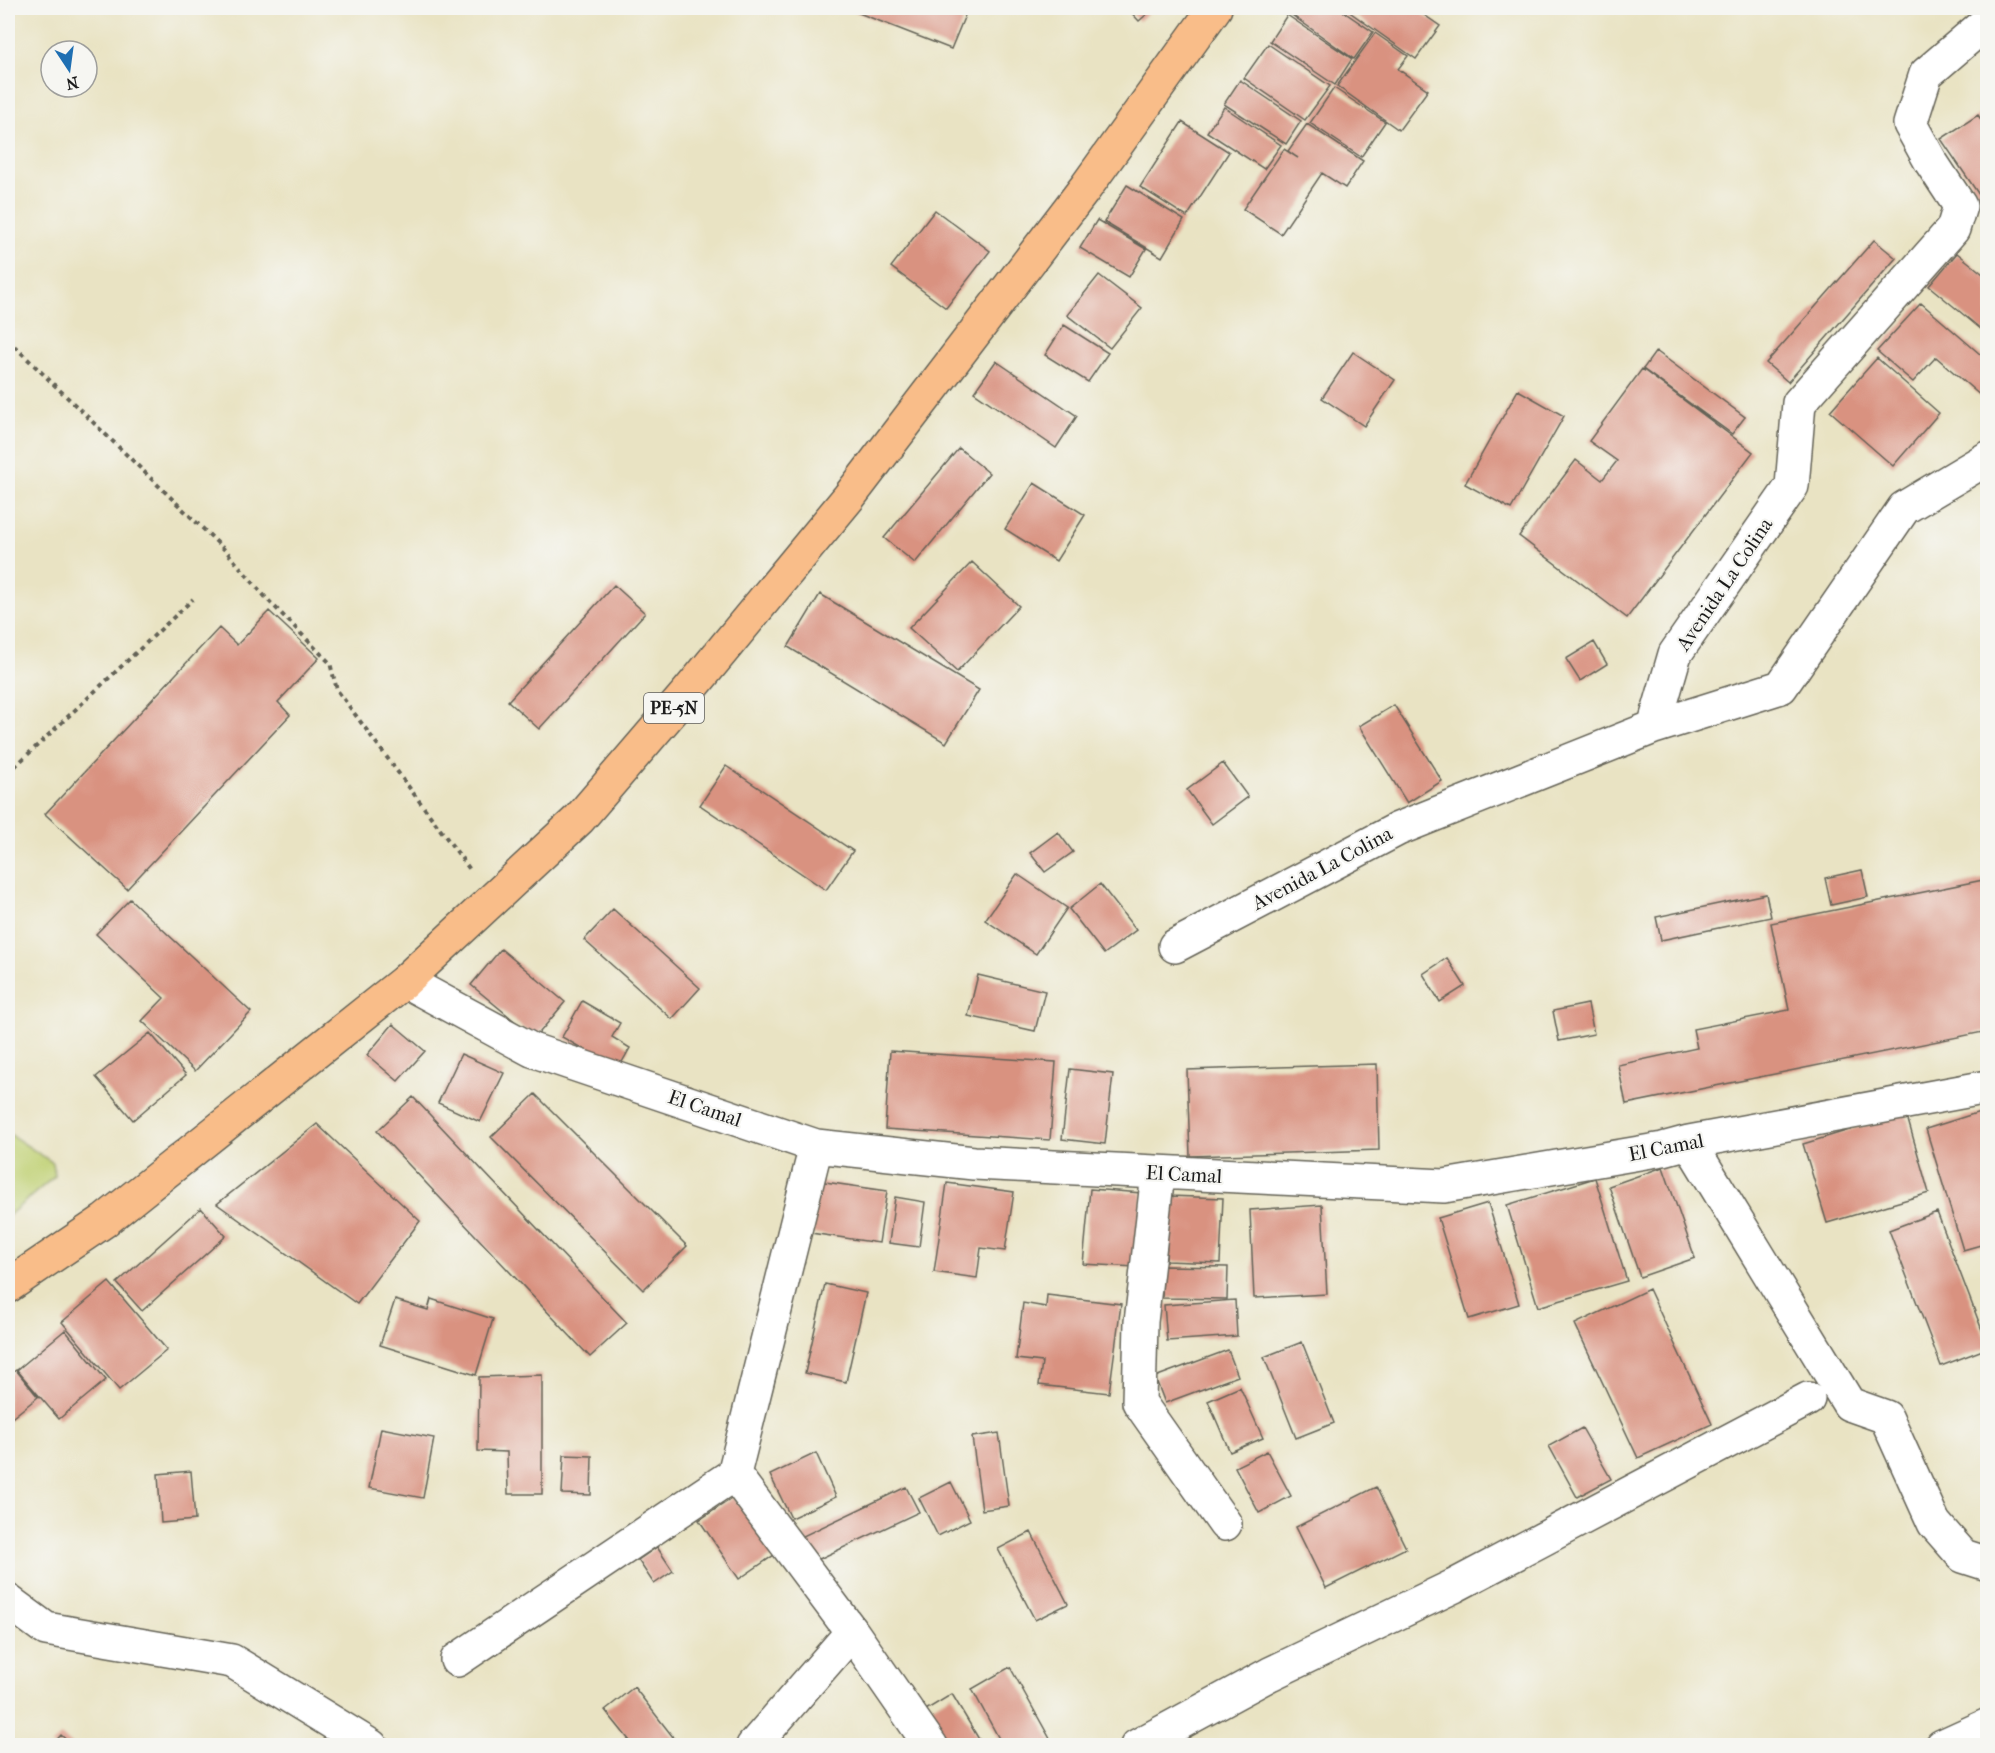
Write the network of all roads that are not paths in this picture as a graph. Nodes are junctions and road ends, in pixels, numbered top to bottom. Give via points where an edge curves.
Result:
1 (1215, 8) edge
2 (1988, 21) edge
3 (1988, 458) edge
4 (1654, 727) junction
5 (1175, 946) dead end
6 (405, 981) junction
7 (1988, 1087) edge
8 (1689, 1142) junction
9 (816, 1146) junction
10 (1158, 1173) junction
11 (8, 1286) edge
12 (1808, 1399) dead end
13 (734, 1474) junction
14 (1225, 1524) dead end
15 (1988, 1564) edge
16 (8, 1601) edge
17 (852, 1632) junction
18 (457, 1660) dead end
19 (1988, 1725) edge
20 (371, 1746) edge
21 (753, 1746) edge
22 (931, 1746) edge
23 (1137, 1746) edge
24 (1942, 1746) edge

1 - 6 highway, PE-5N via 1086,187 849,497 688,692 579,819
2 - 4 street, Avenida La Colina via 1926,74 1910,124 1960,206 1953,229 1800,403 1792,486 1675,654
3 - 4 street via 1904,508 1781,687
4 - 5 street, Avenida La Colina via 1398,829
6 - 9 street, El Camal via 532,1050
6 - 11 highway, PE-5N via 104,1221
7 - 8 street, El Camal
8 - 10 street, El Camal via 1444,1186
8 - 15 street via 1849,1404 1886,1417 1934,1522 1963,1556
9 - 10 street, El Camal via 974,1163
9 - 13 street
10 - 14 street via 1141,1322 1139,1402
12 - 23 street via 1454,1586 1270,1674
13 - 17 street
13 - 18 street
16 - 20 street via 46,1629 232,1661
17 - 21 street
17 - 22 street
19 - 24 street

